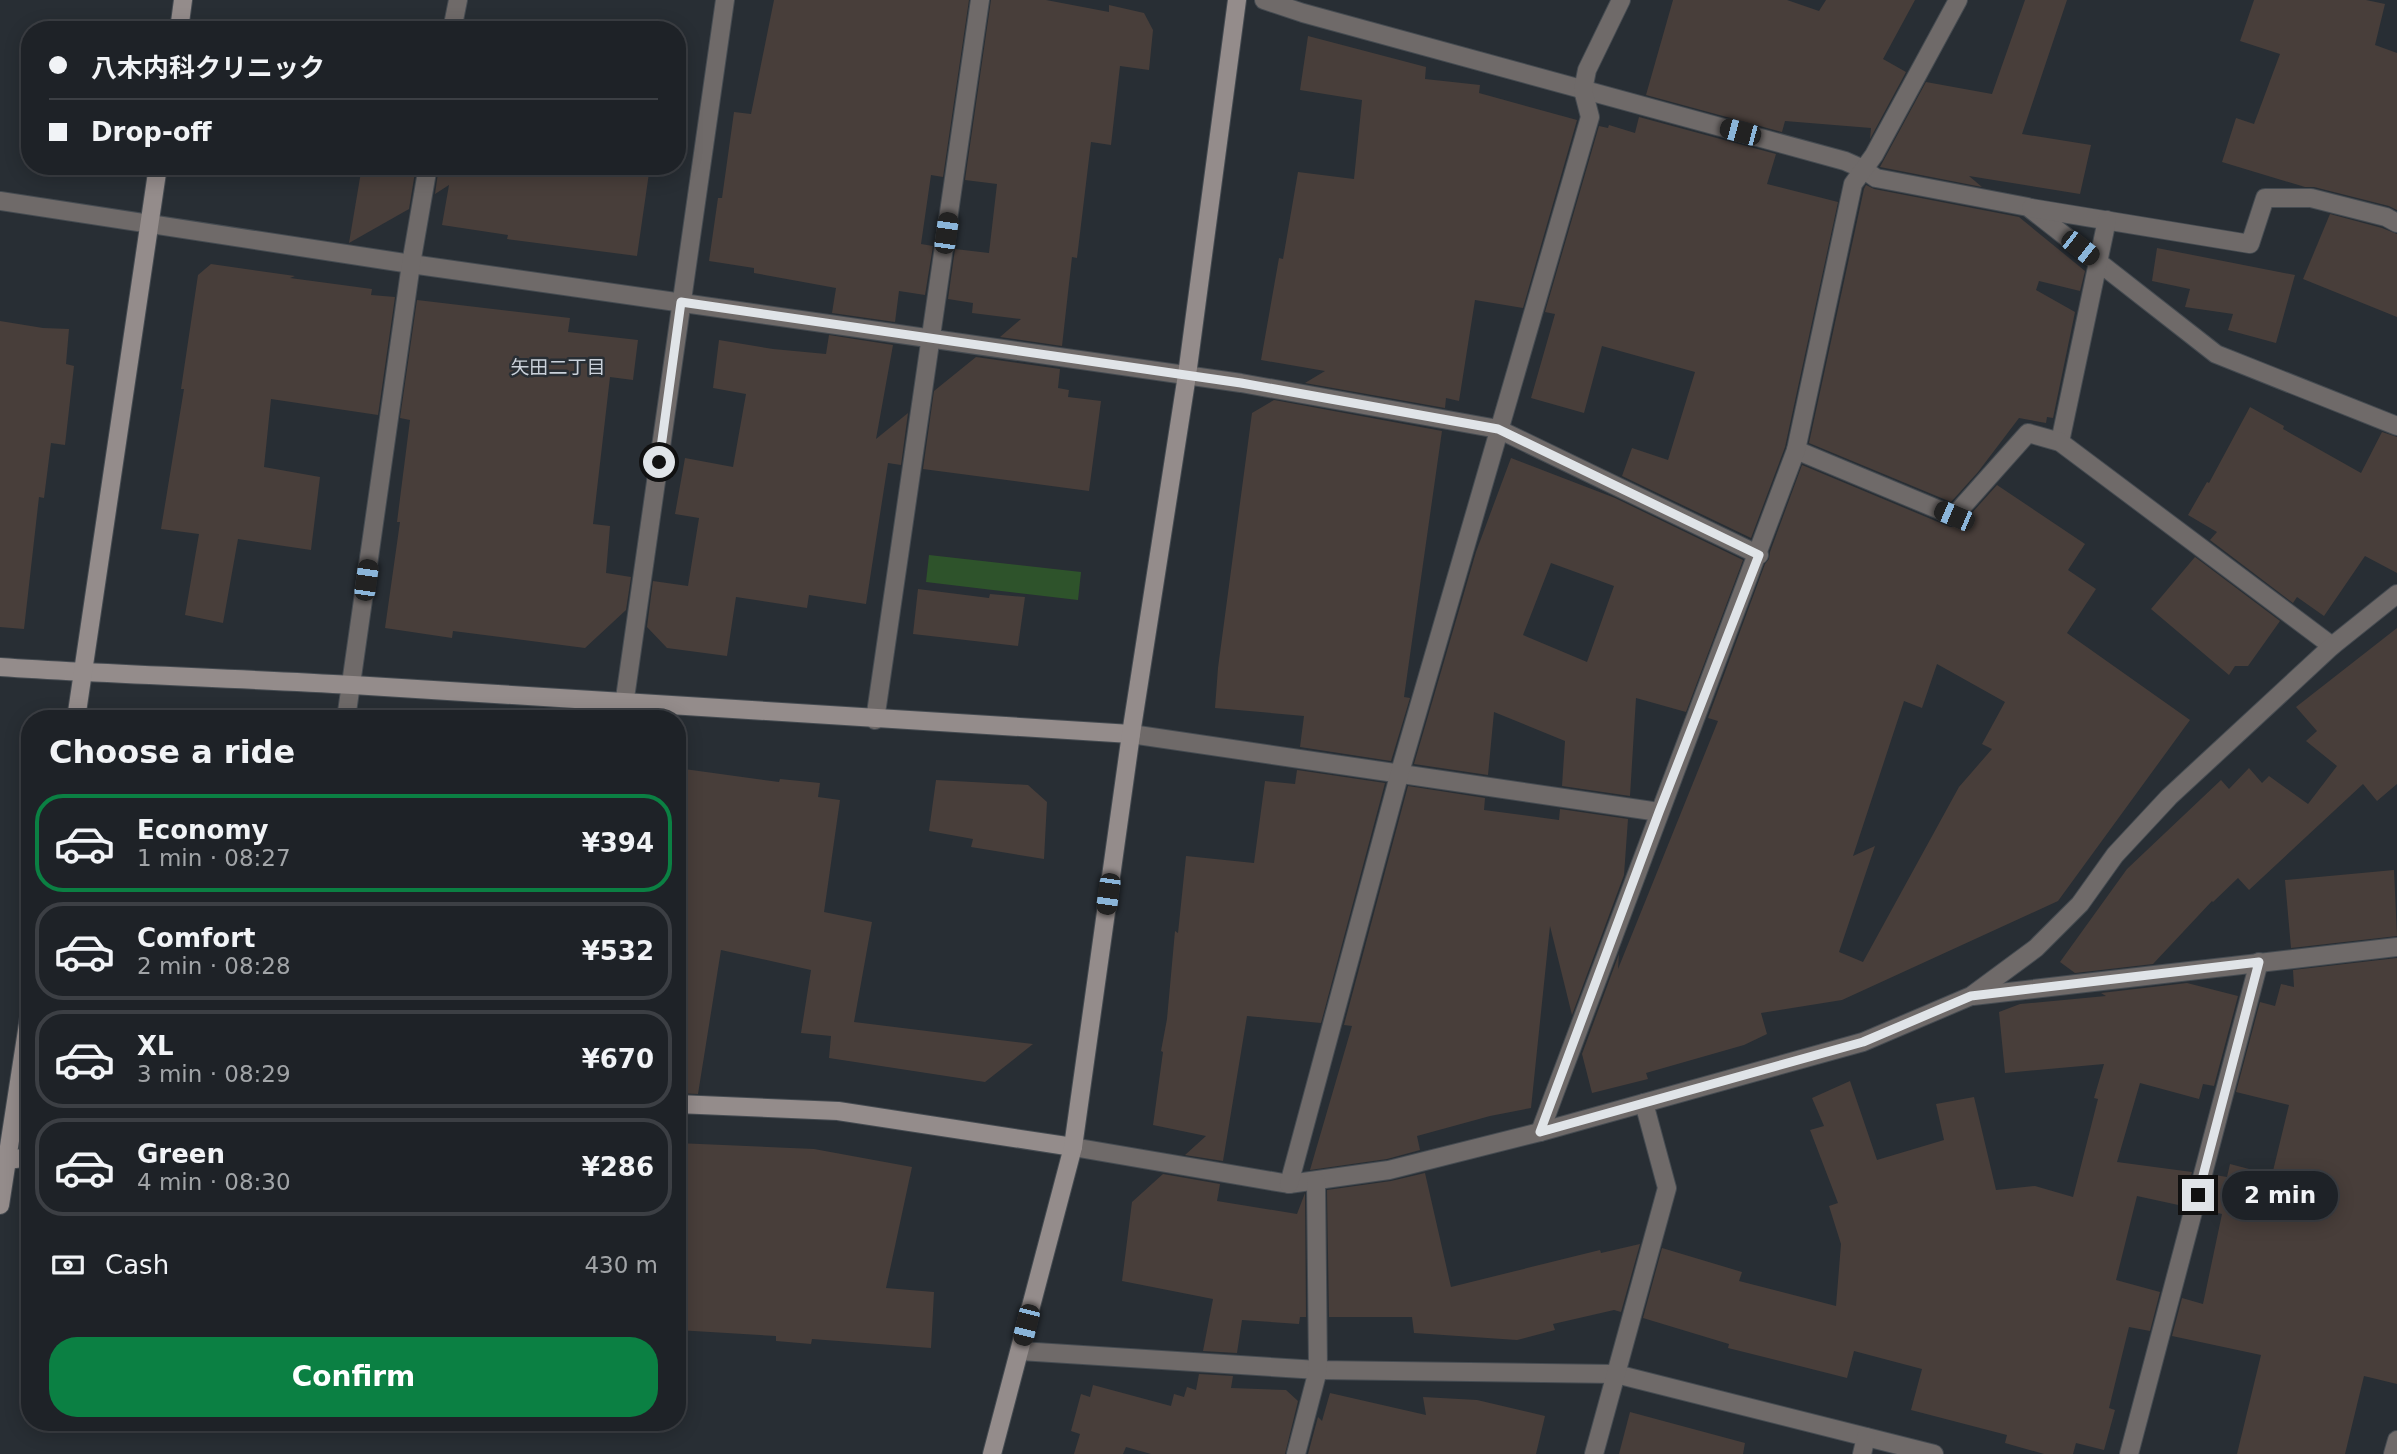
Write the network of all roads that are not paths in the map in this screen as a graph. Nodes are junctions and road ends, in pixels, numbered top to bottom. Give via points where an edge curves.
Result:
1 (184, 0) edge
2 (457, 0) edge
3 (725, 0) edge
4 (980, 0) edge
5 (1237, 0) edge
6 (1264, 0) edge
7 (1621, 0) edge
8 (1958, 0) edge
9 (180, 21) edge
10 (454, 21) edge
11 (1583, 90) junction
12 (1863, 169) junction
13 (157, 175) edge
14 (426, 175) edge
15 (0, 201) edge
16 (2028, 207) junction
17 (2107, 220) junction
18 (150, 223) junction
19 (2397, 223) edge
20 (2098, 261) junction
21 (411, 264) junction
22 (681, 302) junction
23 (931, 337) junction
24 (1187, 375) junction
25 (2397, 426) edge
26 (1498, 429) junction
27 (2060, 442) junction
28 (1796, 450) junction
29 (1759, 555) junction
30 (2397, 594) edge
31 (2332, 646) junction
32 (0, 667) edge
33 (83, 673) junction
34 (351, 685) junction
35 (77, 710) edge
36 (347, 710) edge
37 (623, 710) edge
38 (686, 713) edge
39 (874, 720) junction
40 (1131, 734) junction
41 (1400, 772) junction
42 (1659, 812) junction
43 (2397, 947) edge
44 (2259, 962) junction
45 (1971, 996) junction
46 (21, 1061) edge
47 (1644, 1103) junction
48 (686, 1104) edge
49 (1540, 1132) junction
50 (1073, 1147) junction
51 (21, 1158) edge
52 (3, 1160) edge
53 (1316, 1182) junction
54 (1289, 1184) junction
55 (0, 1205) edge
56 (1020, 1351) junction
57 (1318, 1370) junction
58 (1616, 1374) junction
59 (2397, 1440) edge
60 (1864, 1446) edge
61 (992, 1454) edge
62 (1296, 1454) edge
63 (1594, 1454) edge
64 (1934, 1454) edge
65 (2129, 1454) edge
66 (2393, 1454) edge

1 - 9 street
2 - 10 street
3 - 22 street
4 - 23 street
5 - 24 street
6 - 11 street
7 - 11 street via 1587,70
8 - 12 street
11 - 12 street
11 - 26 street via 1590,117
12 - 16 street via 1876,178
12 - 28 street via 1853,184
13 - 18 street
14 - 21 street
15 - 18 street
16 - 17 street
16 - 20 street
17 - 19 street via 2250,244 2265,198 2311,198
17 - 20 street
18 - 21 street
18 - 33 street
20 - 25 street via 2216,354
20 - 27 street
21 - 22 street
21 - 34 street
22 - 23 street
22 - 37 street
23 - 24 street
23 - 39 street
24 - 26 street
24 - 40 street
26 - 29 street
26 - 41 street
27 - 28 street via 2028,433 1954,516
27 - 31 street
28 - 29 street
29 - 42 street
30 - 31 street
31 - 45 street via 2169,797 2115,855 2080,904 2036,948
32 - 33 street
33 - 34 street
33 - 35 street
34 - 36 street
34 - 37 street
38 - 39 street
39 - 40 street
40 - 41 street
40 - 50 street
41 - 42 street
41 - 54 street
42 - 49 street
43 - 44 street
44 - 45 street
44 - 65 street
45 - 47 street via 1863,1042
46 - 52 street
47 - 49 street
47 - 58 street via 1667,1188
48 - 50 street via 838,1111
49 - 53 street via 1389,1170
50 - 54 street
50 - 56 street
51 - 52 street
52 - 55 street
53 - 54 street
53 - 57 street
56 - 57 street
56 - 61 street
57 - 58 street
57 - 62 street
58 - 60 street
58 - 63 street
59 - 66 street
60 - 64 street

